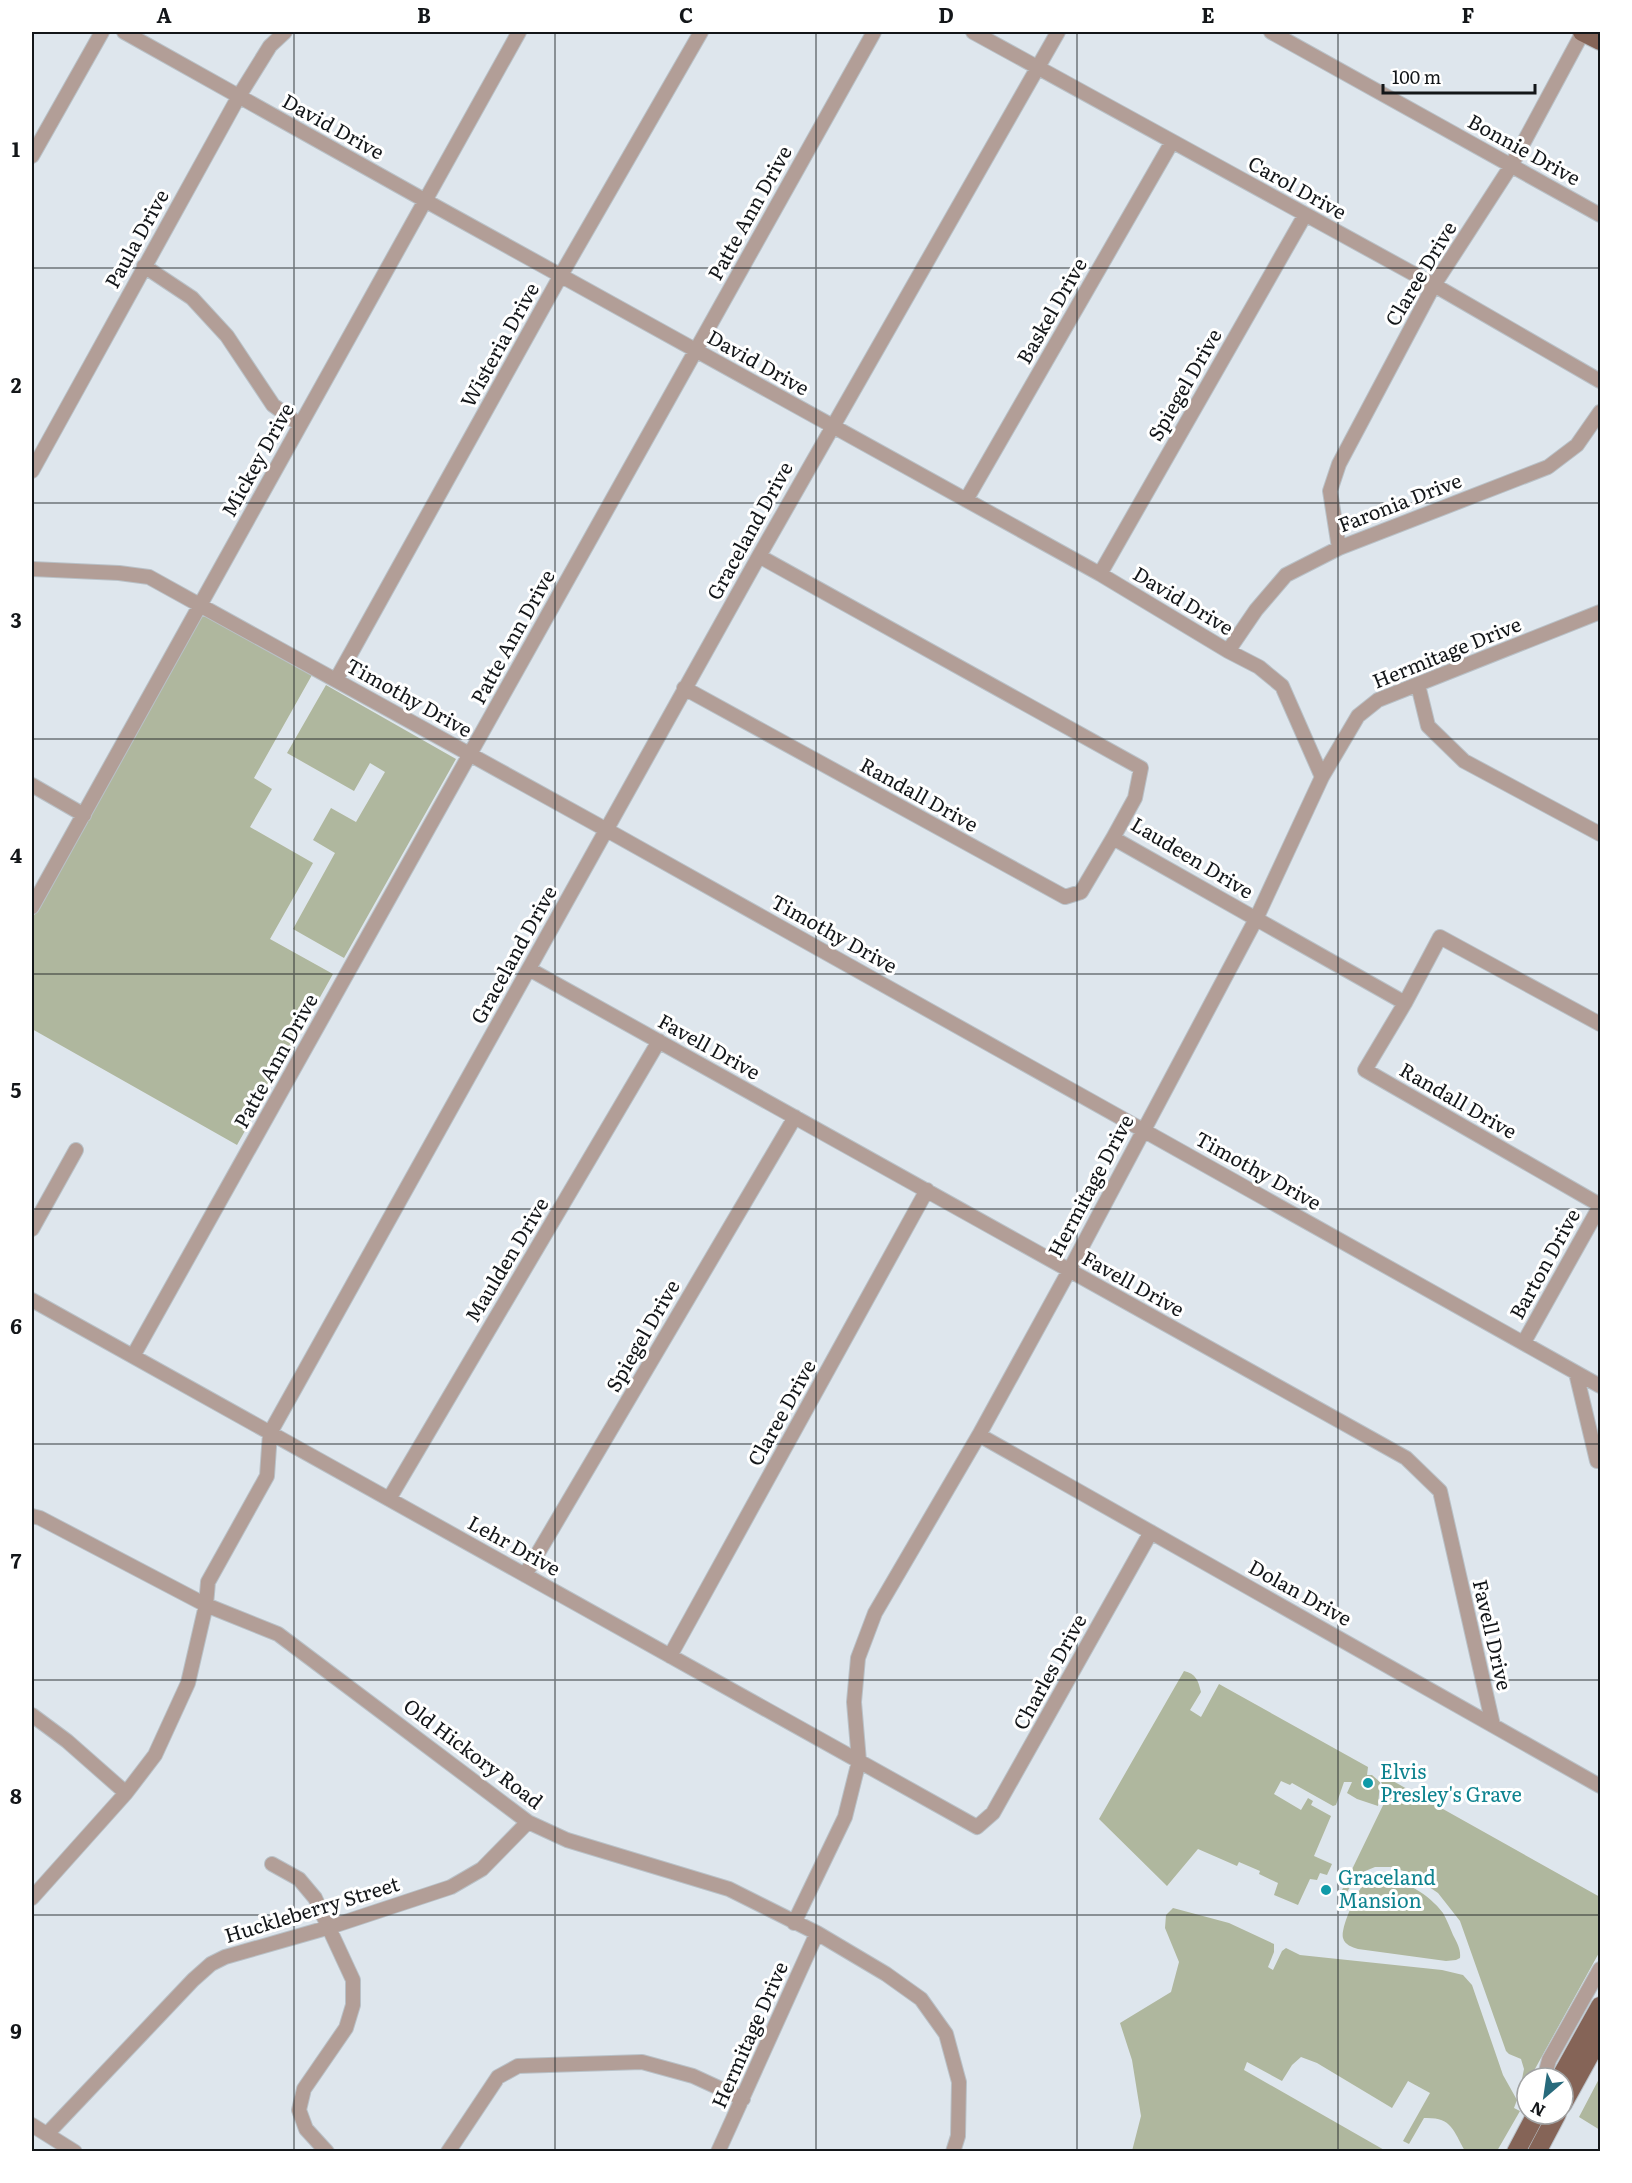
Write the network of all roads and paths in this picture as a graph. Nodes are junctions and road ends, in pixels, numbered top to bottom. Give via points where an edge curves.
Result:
1 (102, 32) edge
2 (124, 32) edge
3 (285, 32) edge
4 (701, 32) edge
5 (874, 32) edge
6 (973, 32) edge
7 (1058, 32) edge
8 (1270, 32) edge
9 (1582, 32) edge
10 (516, 33) edge
11 (1600, 41) edge
12 (1037, 69) junction
13 (239, 96) junction
14 (1172, 142) junction
15 (32, 156) edge
16 (1511, 166) junction
17 (426, 201) junction
18 (1305, 215) junction
19 (1600, 215) edge
20 (144, 266) junction
21 (561, 275) junction
22 (1434, 285) junction
23 (696, 350) junction
24 (1600, 381) edge
25 (1600, 411) edge
26 (300, 425) junction
27 (832, 426) junction
28 (32, 471) edge
29 (966, 500) junction
30 (1339, 548) junction
31 (759, 556) junction
32 (32, 569) edge
33 (1100, 574) junction
34 (200, 605) junction
35 (1600, 612) edge
36 (1228, 651) junction
37 (336, 680) junction
38 (1418, 685) junction
39 (684, 688) junction
40 (470, 754) junction
41 (1322, 777) junction
42 (32, 785) edge
43 (84, 815) junction
44 (605, 829) junction
45 (1600, 834) edge
46 (1113, 838) junction
47 (32, 907) edge
48 (1256, 919) junction
49 (529, 969) junction
50 (1405, 1003) junction
51 (1600, 1024) edge
52 (659, 1041) junction
53 (795, 1117) junction
54 (1143, 1129) junction
55 (76, 1150) dead end
56 (927, 1190) junction
57 (1600, 1205) edge
58 (32, 1228) edge
59 (1069, 1271) junction
60 (32, 1300) edge
61 (1524, 1342) junction
62 (133, 1356) junction
63 (1576, 1373) junction
64 (1600, 1386) edge
65 (270, 1433) junction
66 (979, 1435) junction
67 (1597, 1461) dead end
68 (389, 1499) junction
69 (32, 1516) edge
70 (1151, 1532) junction
71 (525, 1575) junction
72 (206, 1605) junction
73 (670, 1656) junction
74 (32, 1715) edge
75 (1493, 1725) junction
76 (858, 1761) junction
77 (1600, 1786) edge
78 (126, 1792) junction
79 (528, 1822) junction
80 (977, 1827) joint
81 (272, 1864) dead end
82 (32, 1898) edge
83 (794, 1923) junction
84 (330, 1927) junction
85 (817, 1934) junction
86 (1600, 1969) edge
87 (1600, 2006) edge
88 (1600, 2037) edge
89 (1547, 2066) edge
90 (1567, 2066) edge
91 (1575, 2082) edge
92 (743, 2099) junction
93 (32, 2125) edge
94 (1530, 2126) edge
95 (1551, 2126) edge
96 (47, 2134) junction
97 (75, 2151) edge
98 (327, 2151) edge
99 (448, 2151) edge
100 (718, 2151) edge
101 (953, 2151) edge
102 (1516, 2151) edge
103 (1537, 2151) edge

1 - 15 street
2 - 13 street, David Drive
3 - 13 street, Paula Drive via 270,46
4 - 21 street, Wisteria Drive
5 - 23 street, Patte Ann Drive
6 - 12 street, Carol Drive
7 - 12 street, Graceland Drive
8 - 16 street, Bonnie Drive
9 - 11 main road
9 - 16 street, Claree Drive
10 - 17 street, Mickey Drive
12 - 14 street, Carol Drive
12 - 27 street, Graceland Drive
13 - 17 street, David Drive
13 - 20 street, Paula Drive
14 - 18 street, Carol Drive
14 - 29 street, Baskel Drive
16 - 19 street, Bonnie Drive
16 - 22 street, Claree Drive
17 - 21 street, David Drive
17 - 26 street, Mickey Drive
18 - 22 street, Carol Drive
18 - 33 street, Spiegel Drive
20 - 26 street via 192,298 227,336 273,405
20 - 28 street, Paula Drive
21 - 23 street, David Drive
21 - 37 street, Wisteria Drive
22 - 24 street, Carol Drive
22 - 30 street, Claree Drive via 1339,464 1330,491
23 - 27 street, David Drive
23 - 40 street, Patte Ann Drive
25 - 30 street, Faronia Drive via 1577,445 1548,466
26 - 34 street, Mickey Drive
27 - 29 street, David Drive
27 - 31 street, Graceland Drive
29 - 33 street, David Drive
30 - 36 street, Faronia Drive via 1286,575
31 - 39 street, Graceland Drive
31 - 46 street, Laudeen Drive via 1141,768 1135,798
32 - 34 street, Timothy Drive via 149,577
33 - 36 street, David Drive
34 - 37 street, Timothy Drive
34 - 43 street, Mickey Drive
35 - 38 street, Hermitage Drive
36 - 41 street, David Drive via 1259,666 1282,686
37 - 40 street, Timothy Drive
38 - 41 street, Hermitage Drive via 1377,700 1358,716
38 - 45 street via 1428,726 1464,761
39 - 44 street, Graceland Drive
39 - 46 street, Randall Drive via 1065,897 1081,892
40 - 44 street, Timothy Drive
40 - 62 street, Patte Ann Drive
41 - 48 street, Hermitage Drive
42 - 43 street
43 - 47 street, Mickey Drive
44 - 49 street, Graceland Drive
44 - 54 street, Timothy Drive
46 - 48 street, Laudeen Drive
48 - 50 street, Laudeen Drive
48 - 54 street, Hermitage Drive
49 - 52 street, Favell Drive
49 - 65 street, Graceland Drive
50 - 51 street via 1440,937
50 - 57 street, Randall Drive via 1365,1071
52 - 53 street, Favell Drive
52 - 68 street, Maulden Drive
53 - 56 street, Favell Drive
53 - 71 street, Spiegel Drive
54 - 59 street, Hermitage Drive
54 - 61 street, Timothy Drive
55 - 58 street
56 - 59 street, Favell Drive
56 - 73 street, Claree Drive
57 - 61 street, Barton Drive
59 - 66 street, Hermitage Drive
59 - 75 street, Favell Drive via 1406,1458 1440,1491
60 - 62 street, Lehr Drive
61 - 63 street, Timothy Drive
62 - 65 street, Lehr Drive
63 - 64 street, Timothy Drive
63 - 67 street
65 - 68 street, Lehr Drive
65 - 72 street, Graceland Drive via 267,1476 208,1582
66 - 70 street, Dolan Drive
66 - 76 street, Hermitage Drive via 868,1631 858,1658 854,1702
68 - 71 street, Lehr Drive
69 - 72 street, Old Hickory Road
70 - 75 street, Dolan Drive
70 - 80 street, Charles Drive via 993,1813
71 - 73 street, Lehr Drive
72 - 78 street, Graceland Drive via 188,1683 155,1755
72 - 79 street, Old Hickory Road via 278,1634
73 - 76 street, Lehr Drive
74 - 78 street
75 - 77 street, Dolan Drive
76 - 80 street, Lehr Drive
76 - 83 street, Hermitage Drive via 845,1817
78 - 82 street, Graceland Drive
79 - 83 street, Old Hickory Road via 567,1840 729,1889
79 - 84 street, Huckleberry Street via 482,1869 451,1887
81 - 84 street via 299,1879 315,1898
83 - 85 street, Old Hickory Road
84 - 96 street, Huckleberry Street via 211,1964
84 - 98 street via 352,1980 353,2005 346,2028 304,2089 298,2110 306,2130
85 - 92 street, Hermitage Drive
85 - 101 street, Old Hickory Road via 921,1999 946,2034 959,2082 958,2136
86 - 89 street
87 - 90 main road
88 - 91 main road
92 - 99 street via 693,2076 642,2062 518,2066 498,2077
92 - 100 street, Hermitage Drive
93 - 96 street
94 - 102 main road
95 - 103 main road
96 - 97 street

